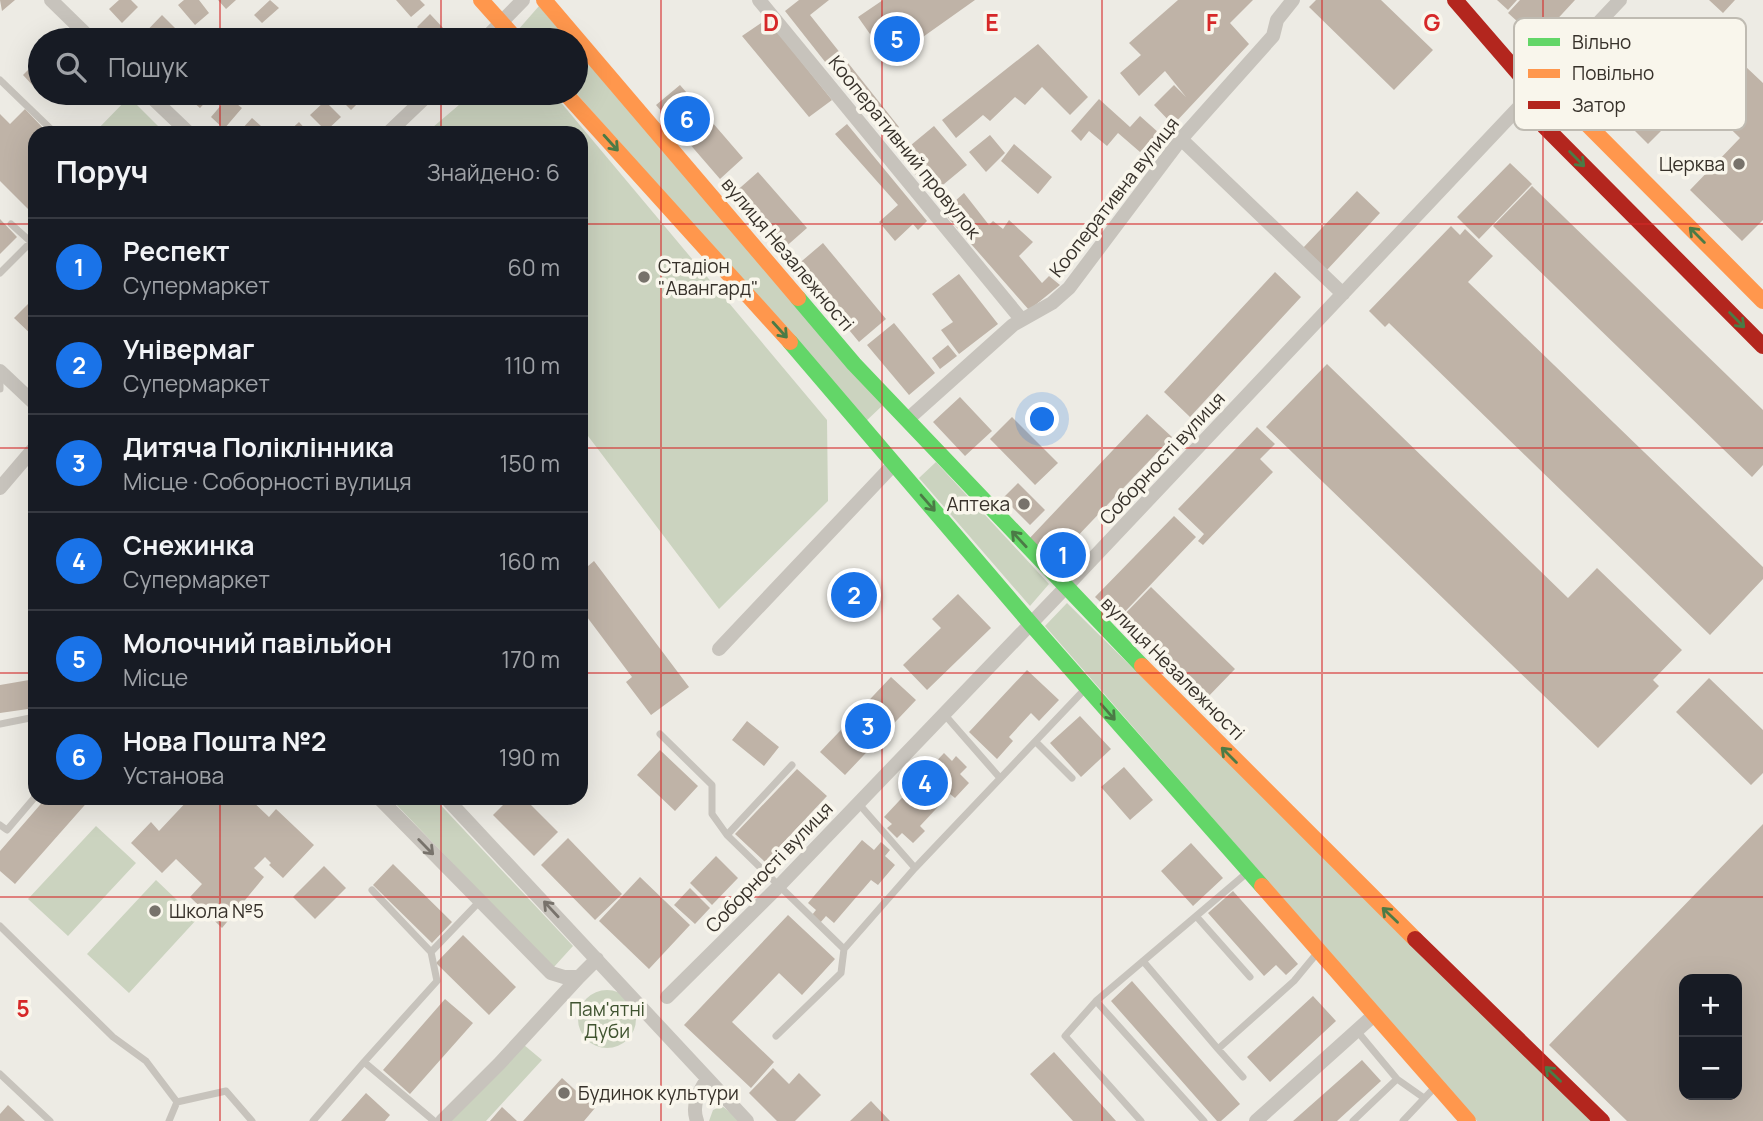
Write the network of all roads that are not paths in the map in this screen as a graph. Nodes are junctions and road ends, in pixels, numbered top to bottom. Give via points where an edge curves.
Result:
1 (51, 0) edge
2 (481, 0) edge
3 (523, 0) edge
4 (544, 0) edge
5 (759, 0) edge
6 (1293, 0) edge
7 (1455, 0) edge
8 (1620, 0) edge
9 (1605, 18) edge
10 (502, 23) junction
11 (80, 28) edge
12 (497, 28) edge
13 (506, 28) edge
14 (568, 28) edge
15 (588, 52) edge
16 (1514, 68) edge
17 (0, 80) edge
18 (160, 105) edge
19 (417, 105) edge
20 (576, 105) edge
21 (1514, 124) edge
22 (48, 126) edge
23 (182, 126) edge
24 (395, 126) edge
25 (1548, 130) edge
26 (1593, 130) edge
27 (1181, 139) junction
28 (10, 223) dead end
29 (28, 238) edge
30 (28, 247) edge
31 (0, 273) edge
32 (1343, 293) junction
33 (1763, 300) edge
34 (1021, 318) junction
35 (1763, 346) edge
36 (0, 372) edge
37 (0, 389) edge
38 (28, 401) edge
39 (908, 419) junction
40 (28, 455) edge
41 (894, 464) junction
42 (0, 488) edge
43 (1065, 589) junction
44 (1031, 624) junction
45 (719, 649) dead end
46 (1087, 688) junction
47 (944, 714) junction
48 (28, 719) edge
49 (0, 724) edge
50 (660, 734) dead end
51 (1036, 742) junction
52 (792, 765) dead end
53 (1000, 778) junction
54 (1072, 778) dead end
55 (858, 803) junction
56 (28, 805) edge
57 (386, 805) edge
58 (453, 805) edge
59 (0, 825) edge
60 (727, 835) junction
61 (915, 868) junction
62 (1248, 871) junction
63 (778, 887) junction
64 (372, 890) dead end
65 (479, 902) junction
66 (1196, 916) junction
67 (0, 926) edge
68 (844, 949) junction
69 (431, 952) junction
70 (1319, 952) junction
71 (597, 959) junction
72 (1143, 961) junction
73 (579, 976) junction
74 (1250, 977) dead end
75 (667, 998) dead end
76 (1096, 1001) junction
77 (1374, 1014) junction
78 (1357, 1031) junction
79 (776, 1036) dead end
80 (1218, 1049) junction
81 (364, 1062) junction
82 (0, 1074) edge
83 (1243, 1077) dead end
84 (707, 1079) junction
85 (1397, 1079) junction
86 (1437, 1086) junction
87 (1424, 1098) junction
88 (177, 1102) junction
89 (50, 1121) edge
90 (169, 1121) edge
91 (252, 1121) edge
92 (313, 1121) edge
93 (434, 1121) edge
94 (442, 1121) edge
95 (698, 1121) edge
96 (747, 1121) edge
97 (1141, 1121) edge
98 (1204, 1121) edge
99 (1256, 1121) edge
100 (1353, 1121) edge
101 (1403, 1121) edge
102 (1468, 1121) edge
103 (1602, 1121) edge

1 - 11 street
2 - 10 street
3 - 10 street
4 - 14 street, вулиця Незалежності
5 - 34 street, Кооперативний провулок
6 - 27 street, Кооперативна вулиця via 1277,20 1273,36
7 - 16 street
8 - 9 street, Соборності вулиця
10 - 12 street
10 - 13 street
15 - 39 street, вулиця Незалежності via 854,364
17 - 22 lane
18 - 23 street
19 - 24 street
20 -> 41 street
21 - 32 street, Соборності вулиця
25 -> 35 street
33 -> 26 street
27 - 32 street
27 - 34 street, Кооперативна вулиця via 1069,288 1052,303
28 - 29 lane
30 - 31 lane
32 - 43 street, Соборності вулиця
34 - 39 street, Кооперативна вулиця
36 - 37 lane
36 - 38 street
43 -> 39 street, вулиця Незалежності
40 - 42 street
41 -> 44 street
41 - 45 street
43 - 44 street, Соборності вулиця
103 -> 43 street, вулиця Незалежності via 1292,819
44 - 46 street
44 - 47 street, Соборності вулиця
46 - 51 lane
46 -> 62 street
47 - 53 lane
47 - 55 street, Соборності вулиця
48 - 49 lane
50 - 60 lane via 712,785 712,814
51 - 53 lane
51 - 54 lane
52 - 60 lane
53 - 61 lane
55 - 61 lane
55 - 63 street, Соборності вулиця
56 - 59 lane via 7,830
57 -> 65 street
71 -> 58 street
60 - 63 lane
61 - 68 lane
62 - 66 lane
62 - 70 street
63 - 68 lane
63 - 75 street, Соборності вулиця
64 - 69 lane
65 - 69 lane
65 - 73 street via 551,972
66 - 72 lane
66 - 74 lane
67 - 88 lane via 113,1037 146,1061
68 - 79 lane via 841,973
69 - 81 lane via 437,981
70 - 77 street
70 - 80 lane via 1294,981
71 - 73 street
71 - 84 street
72 - 76 lane
72 - 80 lane
73 - 94 street
76 - 97 lane via 1065,1036
76 - 98 lane
77 - 78 street
77 - 86 street
78 - 85 lane
78 - 99 street
80 - 83 lane
81 - 92 lane
81 - 93 lane
82 - 89 lane
84 - 95 street via 696,1098
84 - 96 street
85 - 87 lane
85 - 100 lane
86 - 87 lane
86 - 102 street
87 - 101 lane
88 - 90 lane
88 - 91 lane via 226,1091

